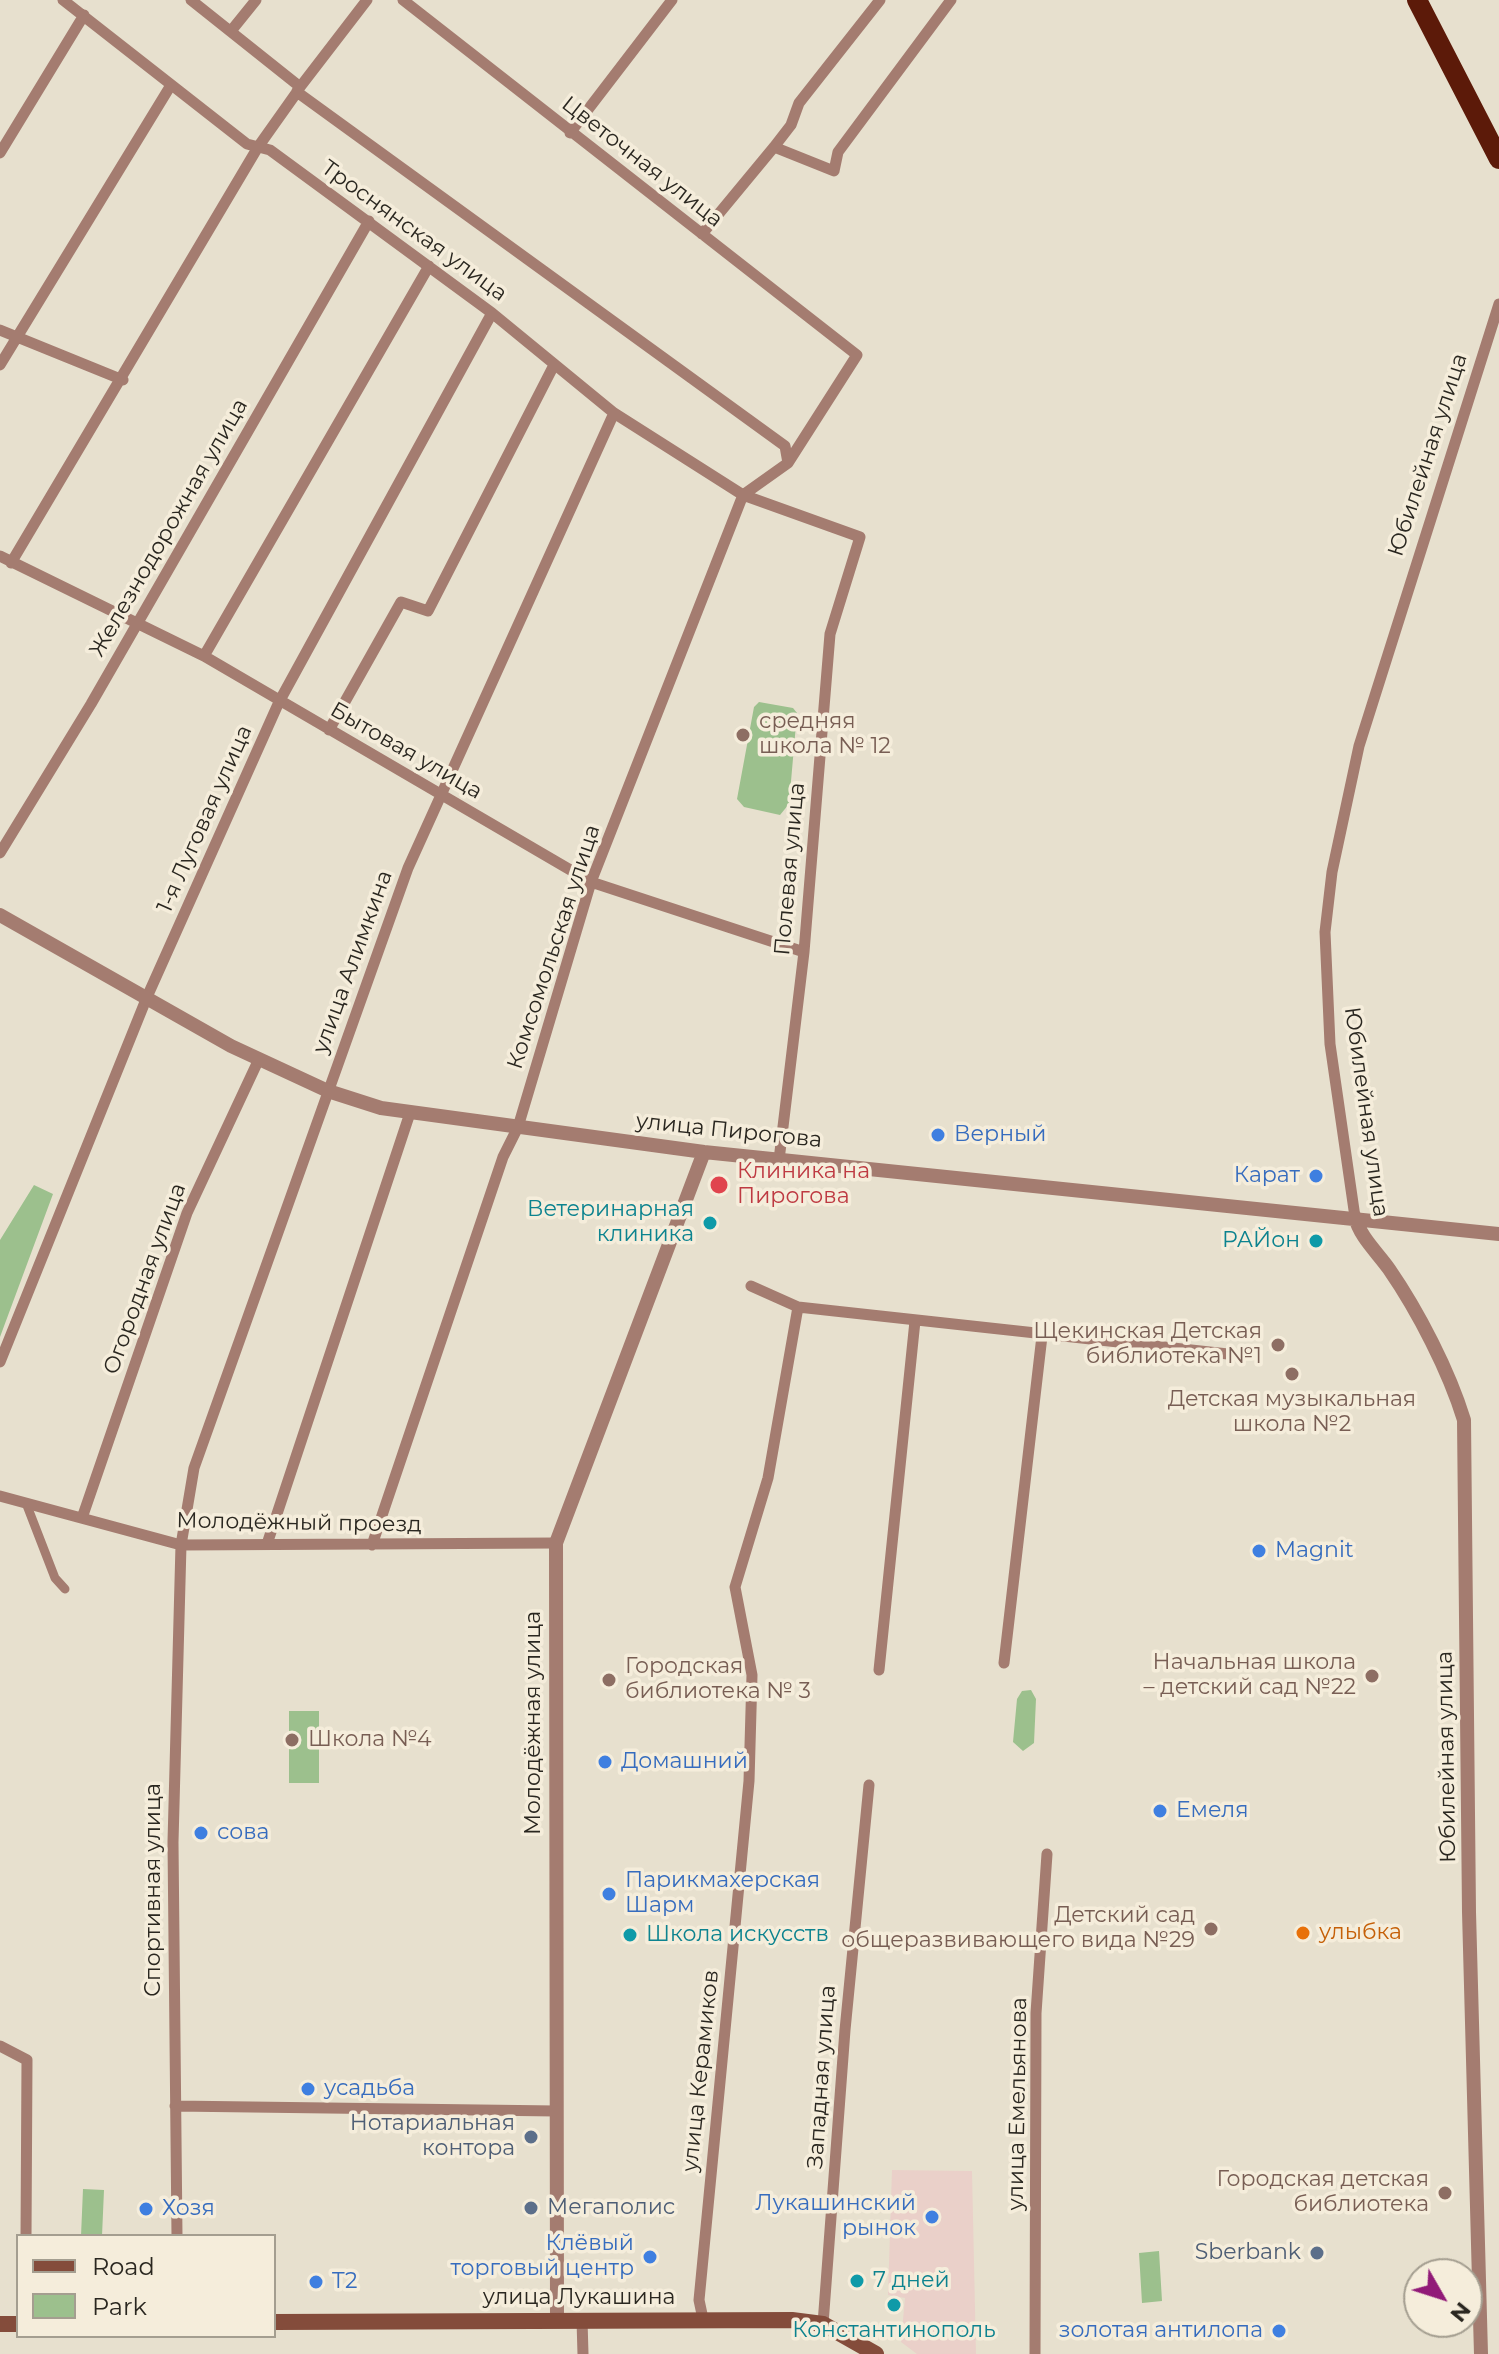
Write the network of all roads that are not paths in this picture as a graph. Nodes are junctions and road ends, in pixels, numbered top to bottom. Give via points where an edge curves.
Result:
1 (63, 0) edge
2 (191, 0) edge
3 (256, 0) edge
4 (367, 0) edge
5 (403, 0) edge
6 (672, 0) edge
7 (880, 0) edge
8 (951, 0) edge
9 (1417, 0) edge
10 (84, 15) junction
11 (231, 31) junction
12 (171, 85) junction
13 (298, 89) junction
14 (570, 133) junction
15 (258, 147) junction
16 (774, 147) junction
17 (0, 153) edge
18 (1499, 159) edge
19 (369, 221) junction
20 (702, 234) junction
21 (429, 266) junction
22 (1499, 304) edge
23 (492, 313) junction
24 (0, 330) edge
25 (16, 337) junction
26 (0, 365) edge
27 (554, 365) junction
28 (123, 380) junction
29 (614, 413) junction
30 (788, 463) junction
31 (743, 495) junction
32 (860, 537) joint
33 (0, 556) edge
34 (11, 563) junction
35 (137, 623) junction
36 (204, 656) junction
37 (279, 702) junction
38 (329, 730) junction
39 (440, 793) junction
40 (0, 853) edge
41 (591, 882) junction
42 (0, 915) edge
43 (804, 952) junction
44 (147, 997) junction
45 (259, 1059) junction
46 (328, 1091) junction
47 (410, 1113) junction
48 (518, 1127) junction
49 (704, 1152) junction
50 (779, 1160) junction
51 (1355, 1217) junction
52 (1499, 1234) edge
53 (751, 1286) dead end
54 (798, 1307) junction
55 (915, 1321) junction
56 (1042, 1336) junction
57 (1237, 1355) dead end
58 (0, 1362) edge
59 (0, 1496) edge
60 (26, 1503) junction
61 (82, 1518) junction
62 (556, 1543) junction
63 (267, 1544) junction
64 (181, 1545) junction
65 (372, 1545) junction
66 (65, 1589) dead end
67 (1004, 1663) dead end
68 (879, 1670) dead end
69 (869, 1785) dead end
70 (1047, 1854) dead end
71 (0, 2046) edge
72 (175, 2106) junction
73 (556, 2111) junction
74 (26, 2234) edge
75 (177, 2234) edge
76 (703, 2319) junction
77 (557, 2320) junction
78 (582, 2320) junction
79 (276, 2322) edge
80 (823, 2324) junction
81 (583, 2354) edge
82 (876, 2354) edge
83 (1035, 2354) edge
84 (1481, 2354) edge

1 - 10 street, Троснянская улица
2 - 11 street
3 - 11 street
4 - 13 street
5 - 14 street, Цветочная улица
6 - 14 street
7 - 16 street via 799,103
8 - 16 street via 838,152 834,171
9 - 18 highway
10 - 12 street, Троснянская улица
10 - 17 street
11 - 13 street
12 - 15 street, Троснянская улица
12 - 25 street
13 - 15 street
13 - 30 street via 785,446
14 - 20 street, Цветочная улица
15 - 19 street, Троснянская улица via 270,150
15 - 28 street
16 - 20 street
19 - 21 street, Троснянская улица
19 - 35 street, Железнодорожная улица
20 - 30 street, Цветочная улица via 857,355
21 - 23 street, Троснянская улица
21 - 36 street
22 - 51 street, Юбилейная улица via 1359,746 1332,872 1325,932 1330,1044
23 - 27 street, Троснянская улица
23 - 37 street, 1-я Луговая улица
24 - 25 street
25 - 26 street
25 - 28 street
27 - 29 street, Троснянская улица
27 - 38 street via 428,611 401,602
28 - 34 street
29 - 31 street, Троснянская улица
29 - 39 street, улица Алимкина
30 - 31 street
31 - 32 street, Троснянская улица
31 - 41 street, Комсомольская улица
32 - 43 street, Полевая улица via 830,634
33 - 34 street, Бытовая улица
34 - 35 street, Бытовая улица
35 - 36 street, Бытовая улица
35 - 40 street, Железнодорожная улица
36 - 37 street, Бытовая улица
37 - 38 street, Бытовая улица
37 - 44 street, 1-я Луговая улица
38 - 39 street, Бытовая улица
39 - 41 street, Бытовая улица
39 - 46 street, улица Алимкина
41 - 43 street, Бытовая улица
41 - 48 street, Комсомольская улица
42 - 44 street, улица Пирогова
43 - 50 street, Полевая улица
44 - 45 street, улица Пирогова
44 - 58 street, 1-я Луговая улица
45 - 46 street, улица Пирогова
45 - 61 street, Огородная улица via 187,1213
46 - 47 street, улица Пирогова
46 - 64 street, улица Алимкина via 194,1468
47 - 48 street, улица Пирогова
47 - 63 street
48 - 49 street, улица Пирогова
48 - 65 street, Комсомольская улица via 503,1157
49 - 50 street, улица Пирогова
49 - 62 street, Молодёжная улица
50 - 51 street, улица Пирогова
51 - 52 street, улица Пирогова
51 - 84 street, Юбилейная улица via 1455,1390 1464,1420
53 - 54 street
54 - 55 street
54 - 76 street, улица Керамиков via 768,1478 735,1587 752,1675 749,1781 699,2300
55 - 56 street
55 - 68 street
56 - 57 street
56 - 67 street
59 - 60 street, Молодёжный проезд
60 - 61 street, Молодёжный проезд
60 - 66 street via 55,1578
61 - 64 street, Молодёжный проезд
62 - 65 street, Молодёжный проезд
62 - 73 street, Молодёжная улица
63 - 64 street, Молодёжный проезд
63 - 65 street, Молодёжный проезд
64 - 72 street, Спортивная улица via 173,1842
69 - 80 street, Западная улица
70 - 83 street, улица Емельянова via 1036,2013
71 - 74 street via 27,2060
72 - 73 street
72 - 75 street, Спортивная улица
73 - 77 street, Молодёжная улица
76 - 78 main road, улица Лукашина
76 - 80 main road, улица Лукашина
77 - 78 main road, улица Лукашина
77 - 79 main road, улица Лукашина
78 - 81 street
80 - 82 main road, улица Лукашина

